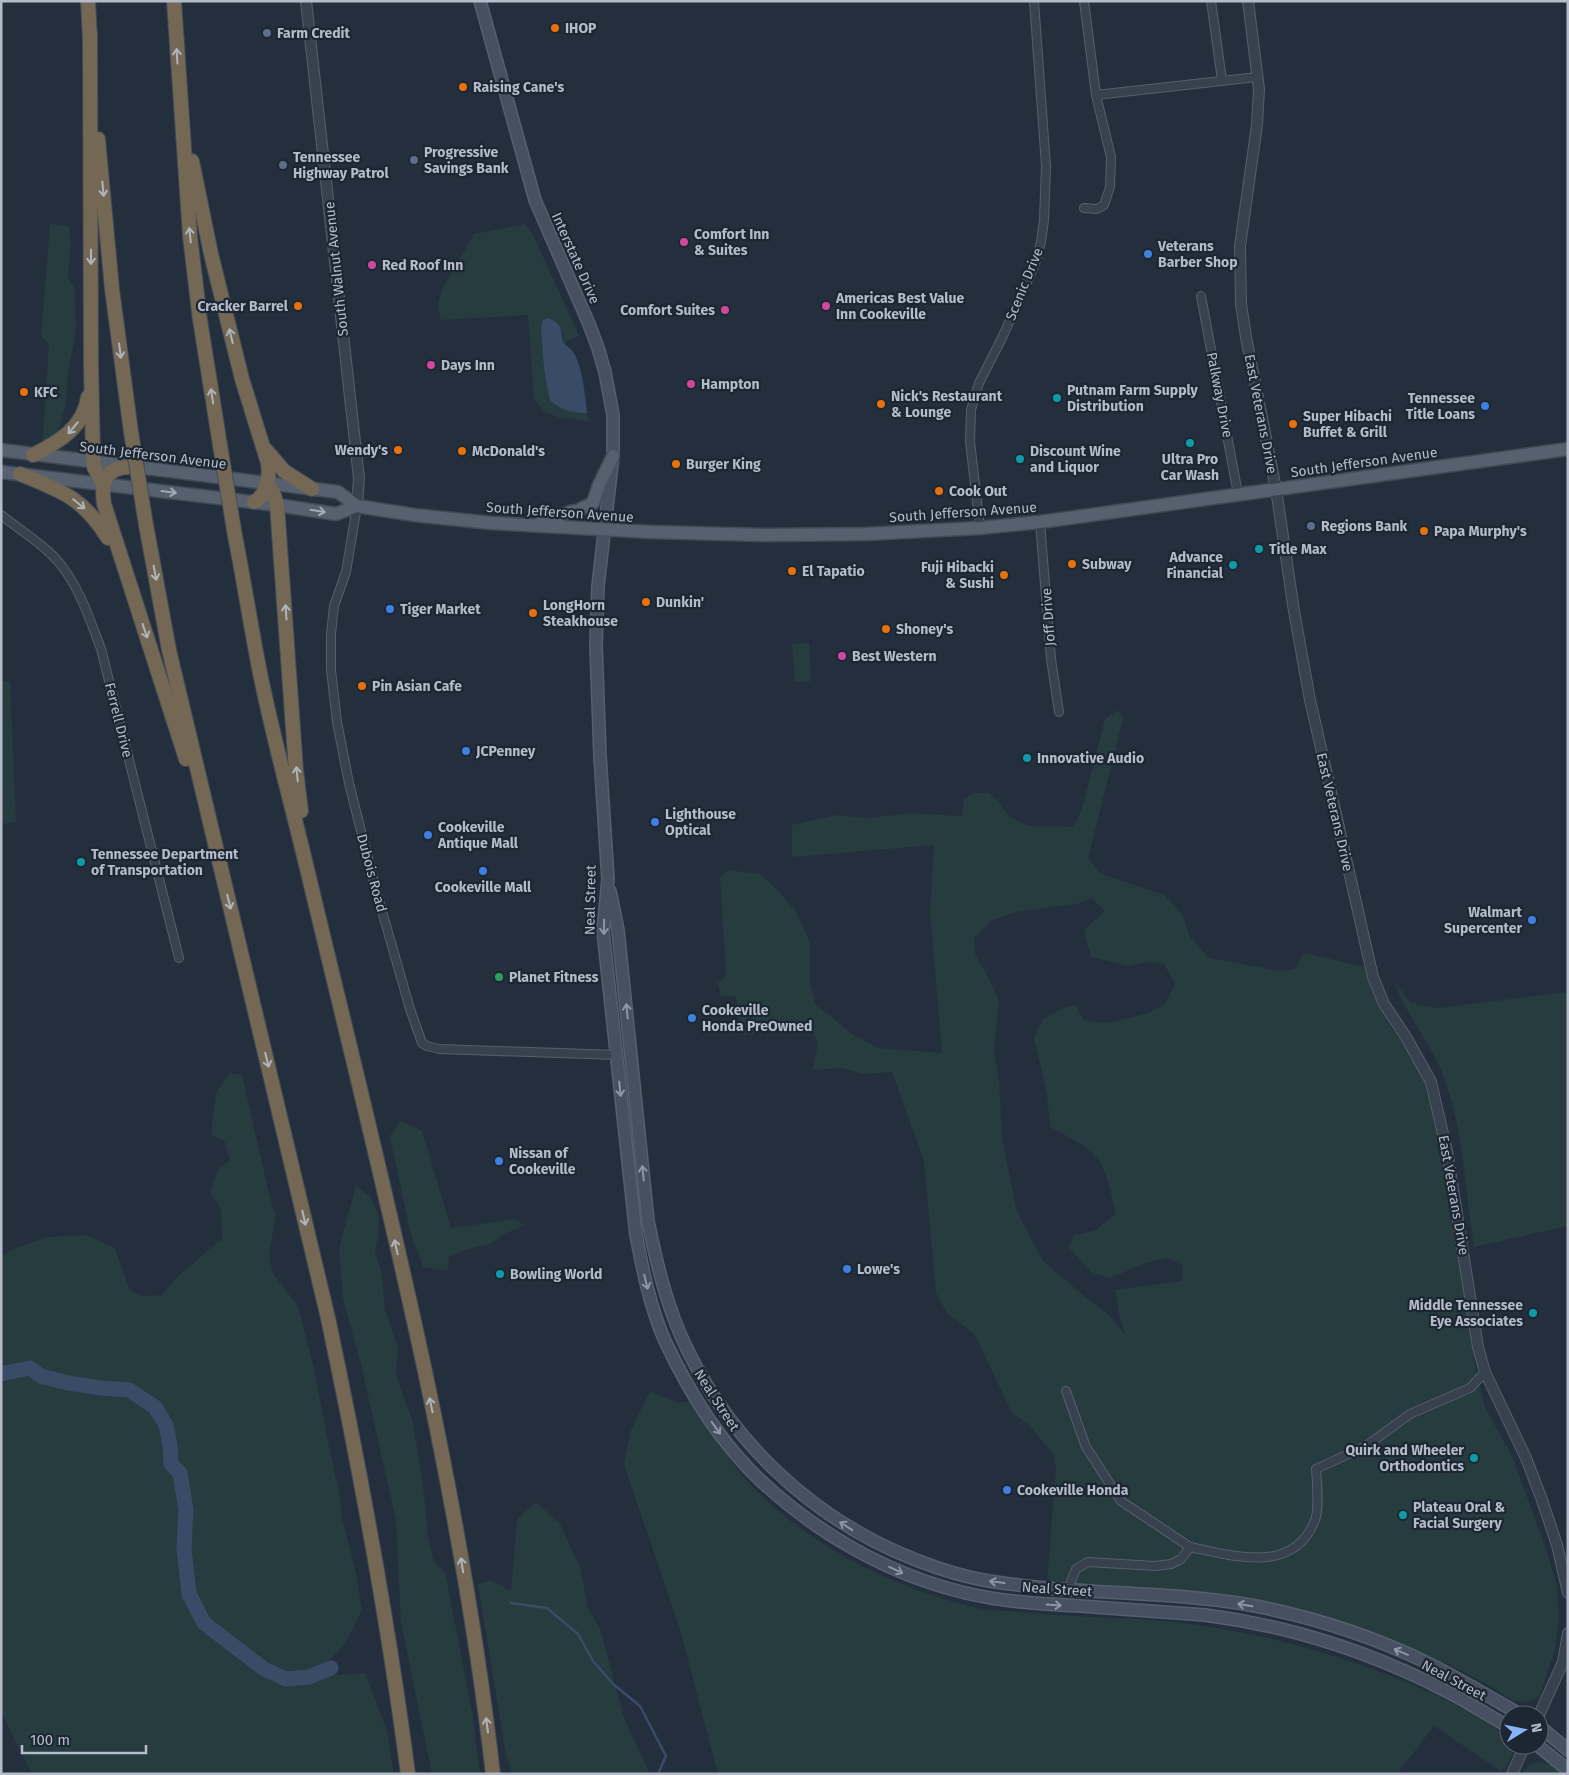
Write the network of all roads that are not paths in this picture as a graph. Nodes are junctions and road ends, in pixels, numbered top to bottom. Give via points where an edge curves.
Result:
1 (88, 1) edge
2 (174, 1) edge
3 (306, 1) edge
4 (480, 1) edge
5 (1034, 1) edge
6 (1084, 1) edge
7 (1211, 1) edge
8 (1248, 1) edge
9 (90, 33) junction
10 (1257, 77) junction
11 (1222, 80) junction
12 (178, 82) junction
13 (1096, 95) junction
14 (1084, 208) dead end
15 (1201, 296) dead end
16 (91, 366) junction
17 (261, 443) junction
18 (1568, 449) edge
19 (1, 450) edge
20 (34, 454) junction
21 (613, 456) junction
22 (93, 462) junction
23 (128, 467) junction
24 (1, 472) edge
25 (20, 474) junction
26 (103, 484) junction
27 (266, 484) junction
28 (312, 489) junction
29 (1276, 489) junction
30 (1238, 494) junction
31 (254, 502) junction
32 (277, 505) junction
33 (357, 506) junction
34 (1, 515) edge
35 (1040, 522) junction
36 (535, 526) junction
37 (980, 528) junction
38 (605, 530) junction
39 (126, 574) junction
40 (1059, 712) dead end
41 (220, 864) junction
42 (309, 874) junction
43 (608, 879) junction
44 (179, 958) dead end
45 (617, 1055) junction
46 (1486, 1372) junction
47 (1066, 1391) dead end
48 (1190, 1547) junction
49 (1068, 1589) junction
50 (1568, 1593) edge
51 (1568, 1633) edge
52 (1565, 1662) edge
53 (1504, 1705) edge
54 (1544, 1705) edge
55 (1499, 1721) edge
56 (1549, 1734) edge
57 (1568, 1750) edge
58 (1521, 1755) edge
59 (1549, 1755) edge
60 (1568, 1770) edge
61 (408, 1774) edge
62 (492, 1774) edge
63 (1512, 1774) edge

1 - 9 highway
12 -> 2 highway
3 - 33 street, South Walnut Avenue via 359,478
4 - 21 main road, Interstate Drive via 534,200 601,356 613,415
5 - 37 street, Scenic Drive via 1046,166 1044,220 1035,264 979,383 971,410 970,441
6 - 13 street
7 - 11 street
8 - 10 street, East Veterans Drive
9 -> 16 highway
9 -> 41 highway, bridge via 112,289 131,432 169,650
10 - 11 street
10 - 29 street, East Veterans Drive via 1258,125 1240,246 1240,282 1246,337
11 - 13 street
17 -> 12 highway via 211,254
42 -> 12 highway, bridge via 260,674 220,444 190,236
13 - 14 street via 1111,157 1110,187 1104,205 1096,209
15 - 30 street, Palkway Drive
16 -> 20 highway via 87,406 76,426 65,437
16 - 22 highway
17 - 27 highway via 268,463
17 - 28 highway via 284,471
18 - 29 main road, South Jefferson Avenue
19 - 20 main road, South Jefferson Avenue
20 - 22 main road, South Jefferson Avenue
21 - 36 main road via 593,502
21 - 38 main road, Interstate Drive
22 - 23 main road, South Jefferson Avenue
22 - 26 highway
23 - 26 highway via 108,474
23 - 27 main road, South Jefferson Avenue
24 - 25 main road, South Jefferson Avenue
25 - 26 main road, South Jefferson Avenue
25 -> 39 highway via 63,492 97,520
26 -> 31 main road, South Jefferson Avenue
26 - 39 highway via 106,513
27 - 28 main road, South Jefferson Avenue
27 - 31 highway via 264,494
27 - 32 highway
28 - 33 main road, South Jefferson Avenue via 338,492
29 - 30 main road, South Jefferson Avenue
29 - 46 street, East Veterans Drive via 1310,700 1372,977 1384,1004 1431,1082 1447,1150 1478,1347
30 - 35 main road, South Jefferson Avenue
31 - 32 main road, South Jefferson Avenue
32 -> 33 main road, South Jefferson Avenue via 336,514
42 -> 32 highway via 296,770
33 - 36 main road, South Jefferson Avenue
33 - 45 street, Dubois Road via 346,572 334,606 331,634 337,722 374,883 422,1043 439,1049
34 - 44 street, Ferrell Drive via 48,550 61,564 88,613 101,648
35 - 37 main road, South Jefferson Avenue
35 - 40 street, Joff Drive via 1051,659
36 - 38 main road, South Jefferson Avenue
37 - 38 main road, South Jefferson Avenue via 815,535
38 - 43 main road, Neal Street via 598,586 596,645
39 -> 41 highway
41 -> 61 highway via 351,1427 379,1572
62 -> 42 highway via 454,1515 406,1285
43 -> 45 main road, Neal Street via 604,931
49 -> 43 main road, Neal Street via 1030,1587 955,1574 884,1547 851,1529 781,1477 728,1417 704,1380 666,1296 648,1221 618,930
45 -> 55 main road, Neal Street via 636,1234 646,1284 665,1339 697,1400 722,1436 758,1478 805,1518 876,1561 908,1576 968,1594 1008,1601 1231,1619 1347,1647 1442,1689
46 - 48 street via 1470,1388 1410,1414 1366,1446 1316,1469 1316,1518 1305,1538 1290,1551 1268,1558
46 - 50 street, East Veterans Drive via 1526,1458 1557,1545
47 - 48 street via 1086,1447 1121,1501
48 - 49 street via 1181,1559 1172,1564 1088,1562 1076,1569
53 -> 49 main road, Neal Street via 1424,1662 1375,1641 1296,1616 1202,1598
51 - 52 street
52 - 54 street
56 - 57 main road
58 - 63 street
59 - 60 main road

